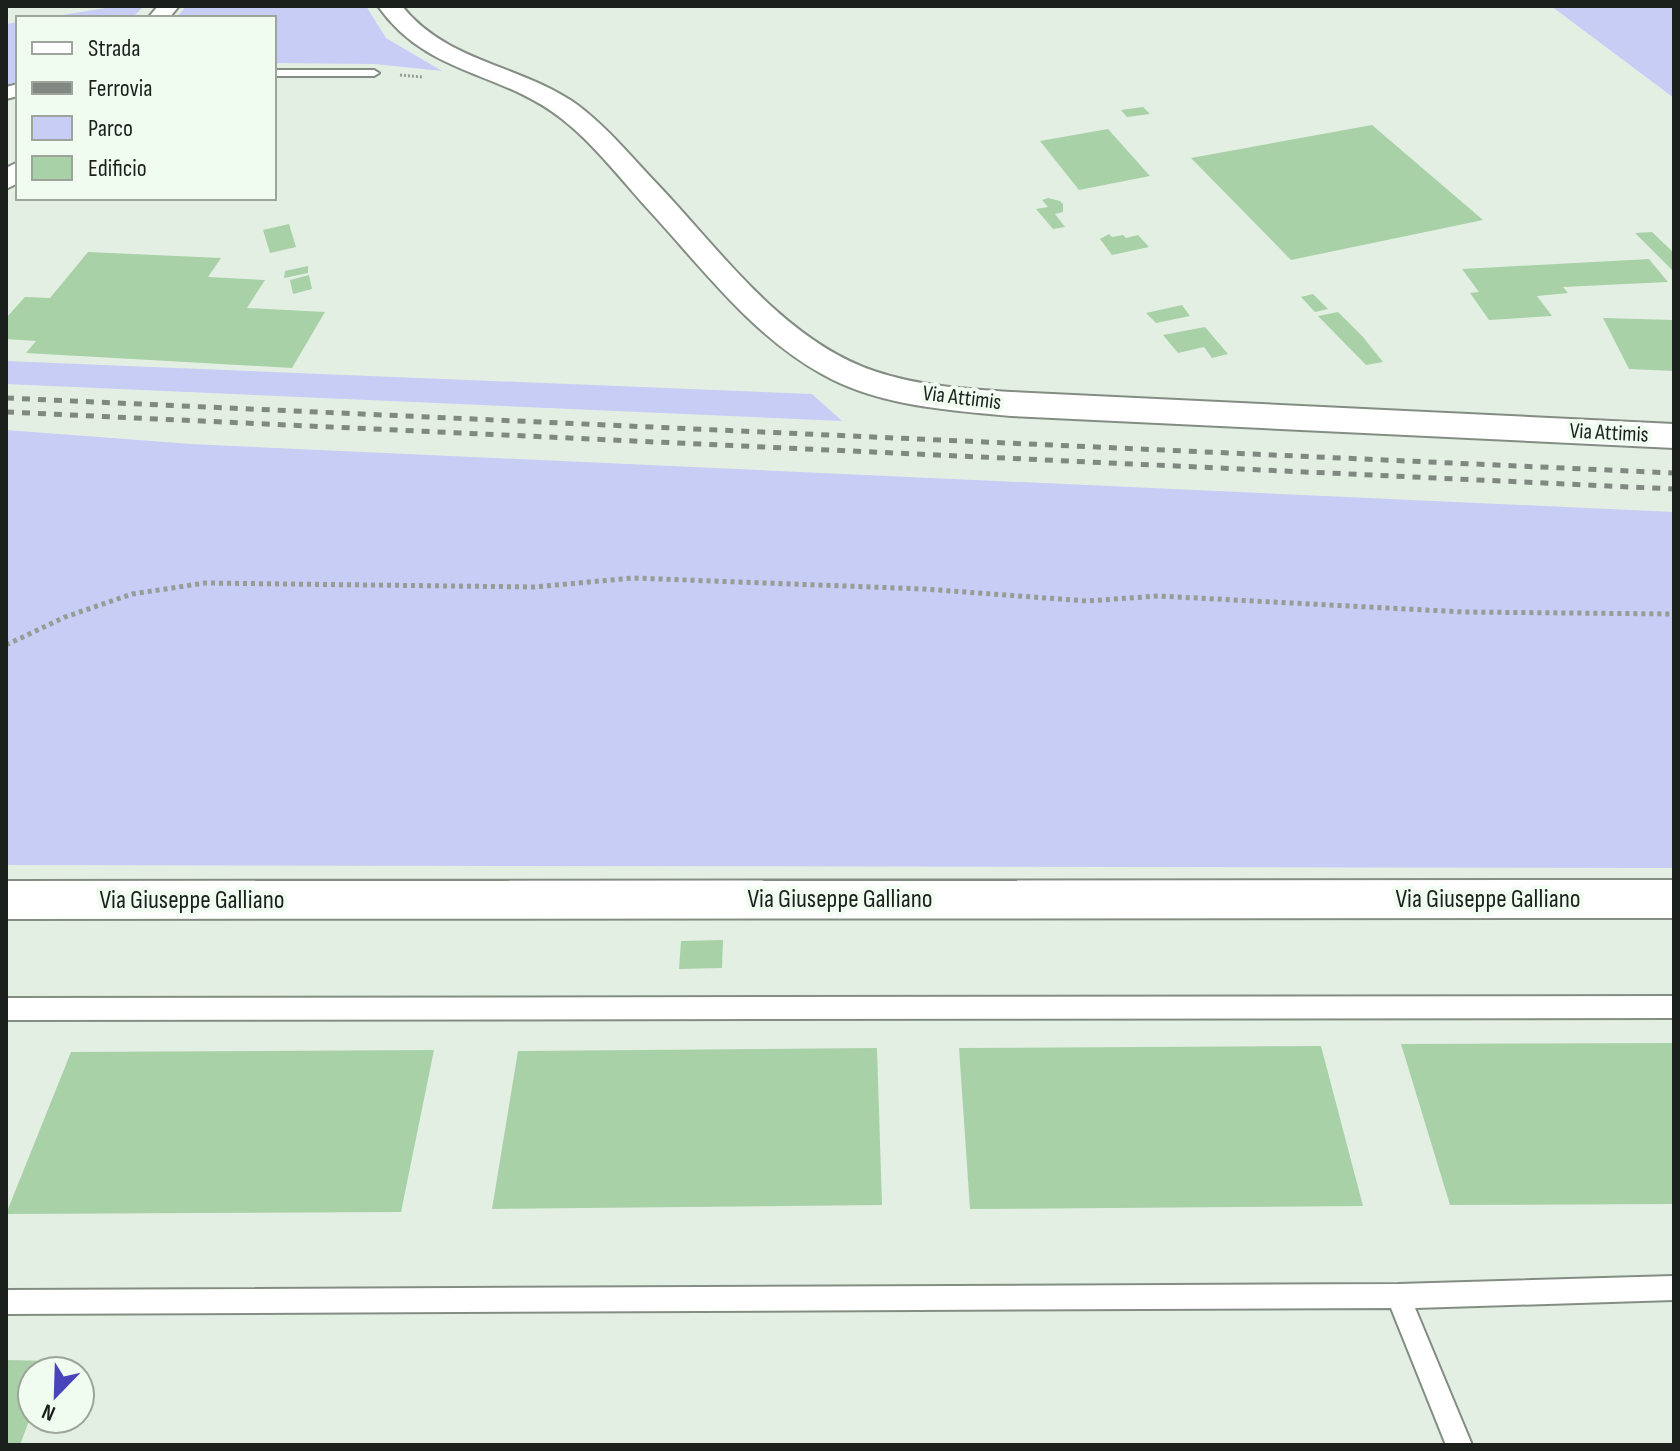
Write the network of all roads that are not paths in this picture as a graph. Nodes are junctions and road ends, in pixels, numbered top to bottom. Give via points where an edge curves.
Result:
1 (390, 6) edge
2 (276, 73) edge
3 (374, 73) road end
4 (1674, 436) edge
5 (1674, 899) edge
6 (6, 900) edge
7 (1674, 1007) edge
8 (6, 1009) edge
9 (1674, 1288) edge
10 (1398, 1296) junction
11 (6, 1302) edge
12 (1459, 1445) edge

1 - 4 street, Via Attimis via 433,45 532,89 579,119 778,326 815,356 892,387 1011,404
2 - 3 lane
5 - 6 street, Via Giuseppe Galliano
7 - 8 lane
9 - 10 lane
10 - 11 lane
10 - 12 lane

